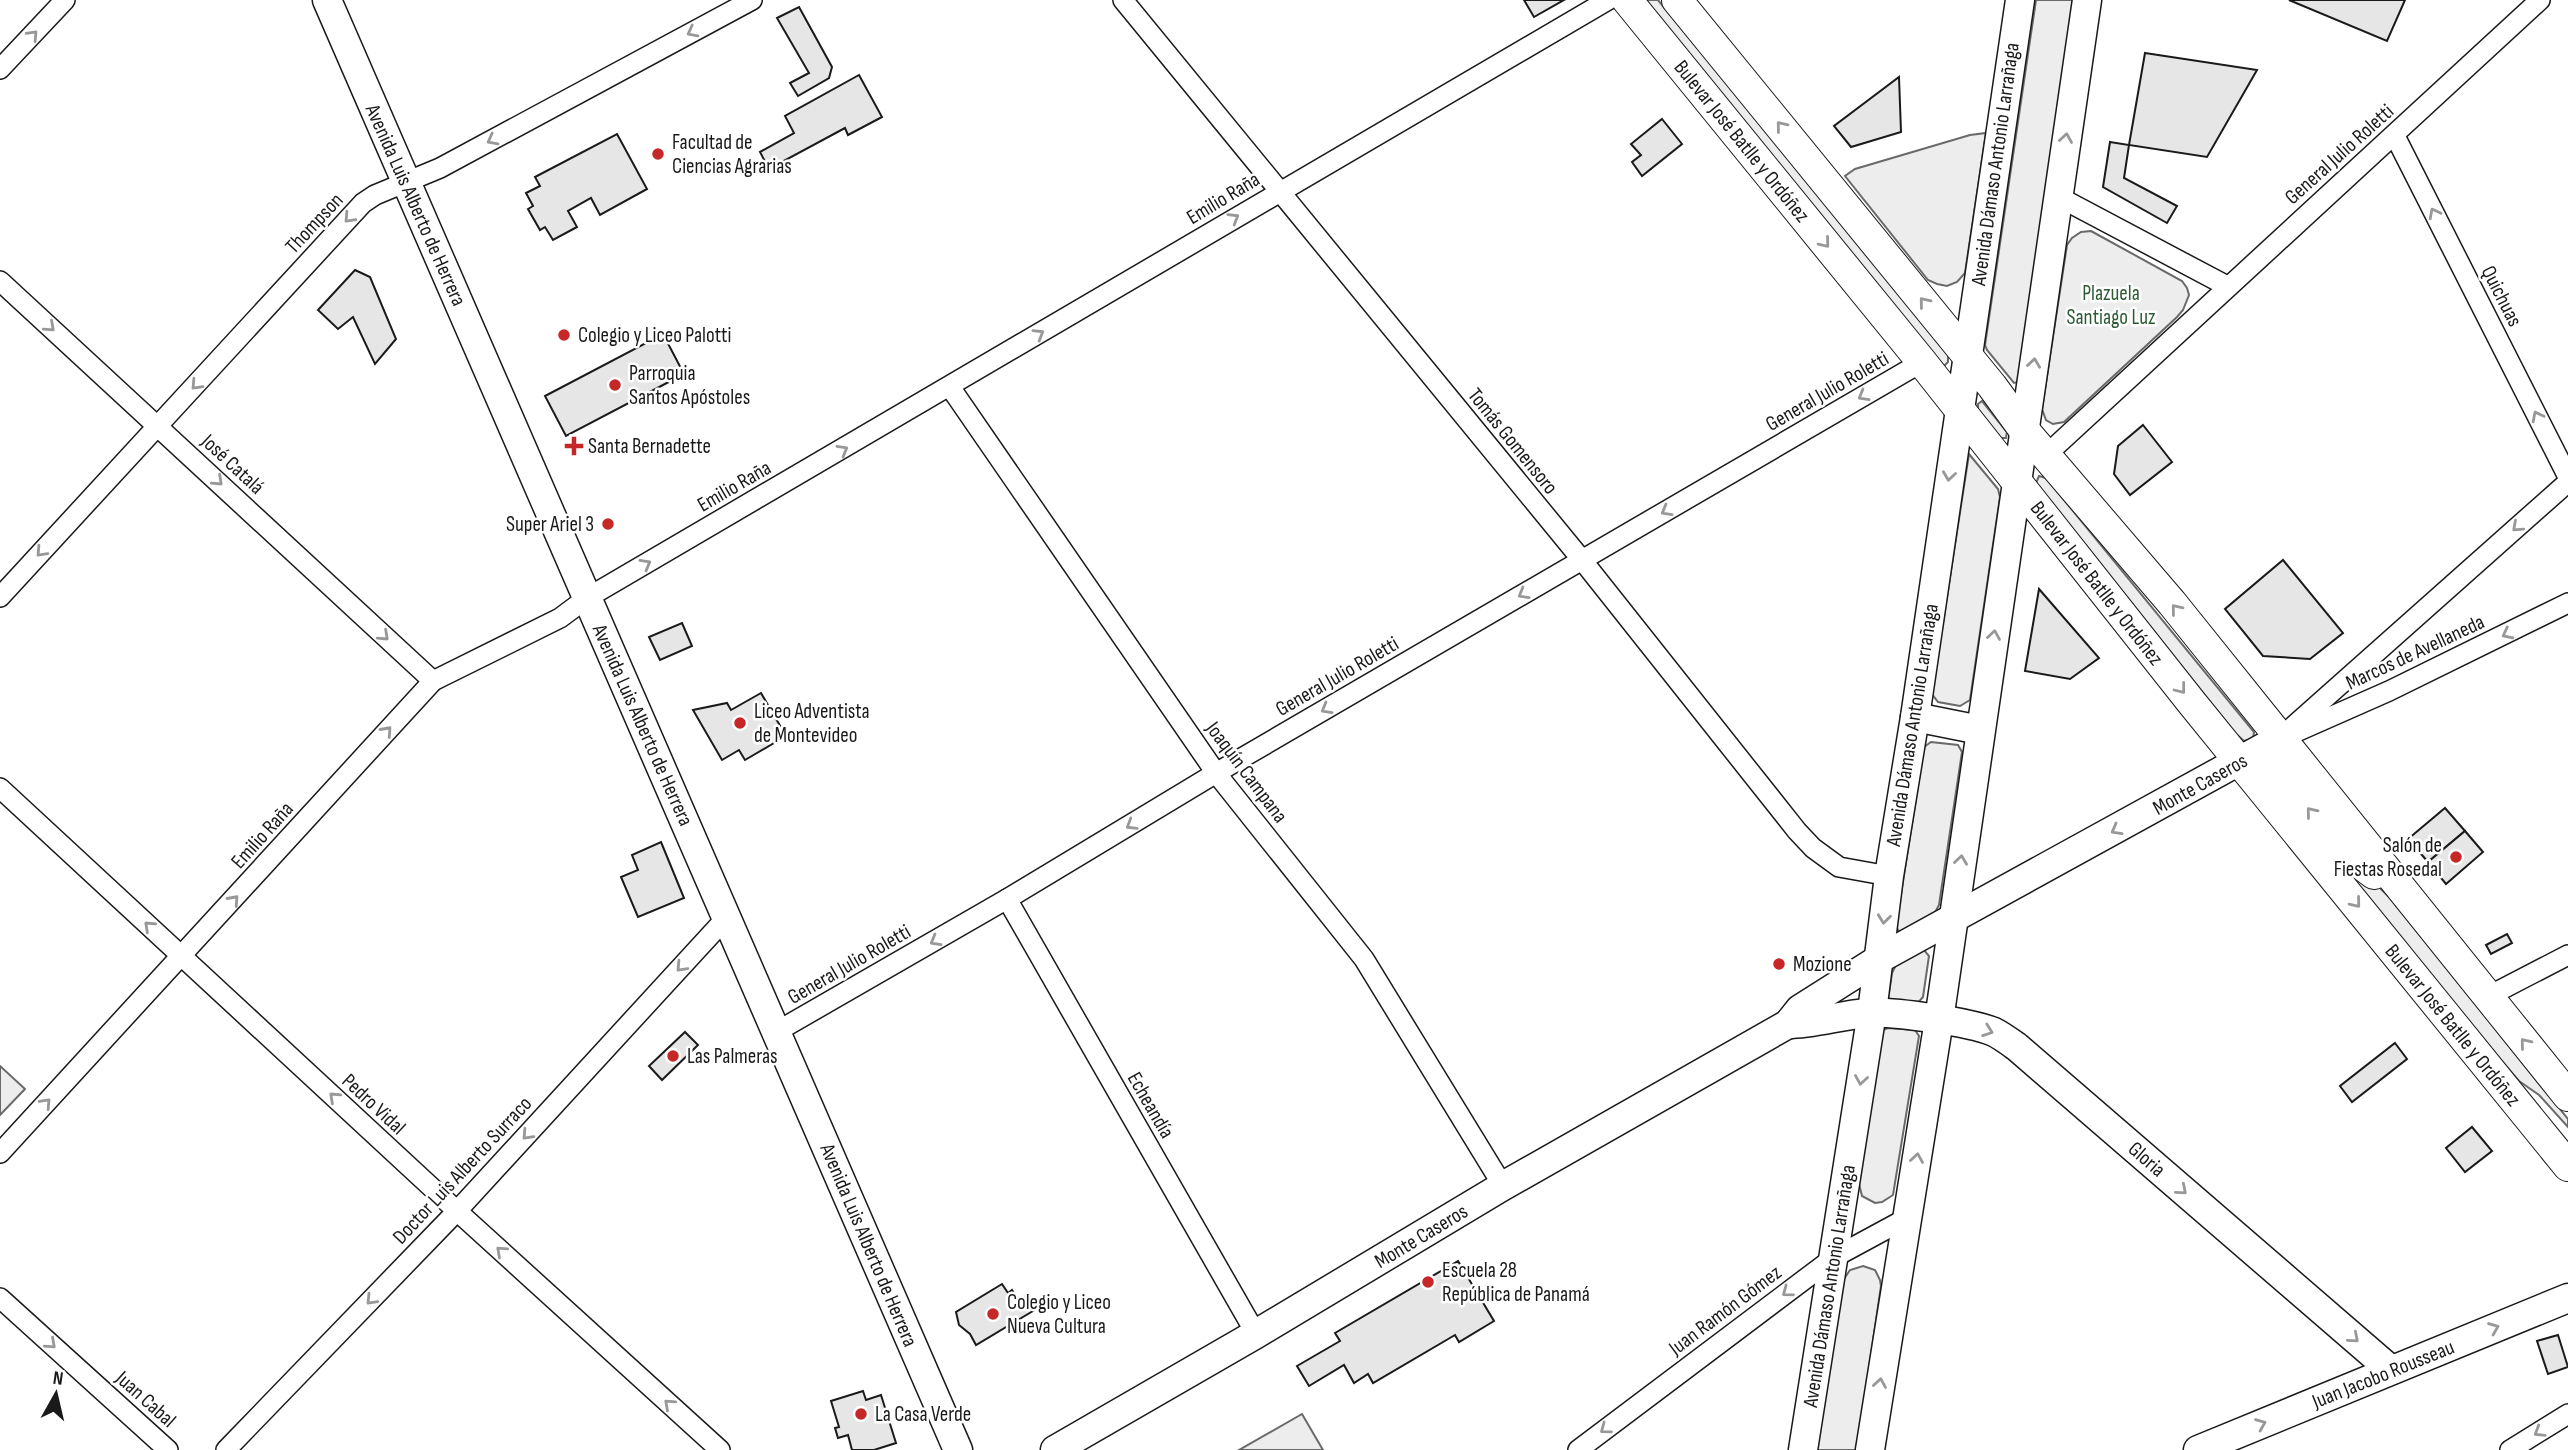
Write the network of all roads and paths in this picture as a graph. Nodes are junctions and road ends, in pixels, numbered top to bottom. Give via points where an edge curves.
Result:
1 (65, 0) edge
2 (327, 0) edge
3 (752, 0) edge
4 (1123, 0) edge
5 (1608, 0) edge
6 (1627, 0) edge
7 (1677, 0) edge
8 (2020, 0) edge
9 (2087, 0) edge
10 (2540, 0) edge
11 (0, 69) edge
12 (2395, 136) junction
13 (406, 182) junction
14 (1279, 191) junction
15 (2057, 196) junction
16 (0, 281) edge
17 (2227, 286) junction
18 (1967, 355) junction
19 (1922, 362) junction
20 (950, 387) junction
21 (1959, 409) junction
22 (158, 426) junction
23 (2024, 430) junction
24 (2045, 456) junction
25 (2568, 479) edge
26 (2017, 482) junction
27 (1582, 560) junction
28 (0, 597) edge
29 (587, 598) junction
30 (2568, 603) edge
31 (433, 681) junction
32 (1915, 717) junction
33 (1980, 730) junction
34 (2278, 739) junction
35 (2241, 762) junction
36 (1216, 773) junction
37 (0, 788) edge
38 (1889, 876) junction
39 (2399, 887) junction
40 (1007, 899) junction
41 (727, 917) junction
42 (1952, 920) junction
43 (2568, 955) edge
44 (182, 957) junction
45 (1879, 959) junction
46 (2487, 997) junction
47 (1872, 1013) junction
48 (1939, 1020) junction
49 (1788, 1024) junction
50 (776, 1032) junction
51 (2500, 1084) junction
52 (2568, 1096) edge
53 (2568, 1138) edge
54 (0, 1153) edge
55 (2568, 1166) edge
56 (1503, 1186) junction
57 (457, 1211) junction
58 (1907, 1218) junction
59 (1833, 1258) junction
60 (0, 1298) edge
61 (2568, 1298) edge
62 (1256, 1334) junction
63 (2391, 1370) junction
64 (2568, 1414) edge
65 (168, 1450) edge
66 (226, 1450) edge
67 (720, 1450) edge
68 (958, 1450) edge
69 (1055, 1450) edge
70 (1578, 1450) edge
71 (1803, 1450) edge
72 (1870, 1450) edge
73 (2198, 1450) edge
74 (2510, 1450) edge

11 -> 1 street
2 - 13 street, Avenida Luis Alberto de Herrera
3 -> 13 street, Thompson
4 - 14 street, Tomás Gomensoro
5 - 14 street, Emilio Raña
6 -> 19 main road, Bulevar José Batlle y Ordóñez
18 -> 7 main road, Bulevar José Batlle y Ordóñez
8 - 18 street, Avenida Dámaso Antonio Larrañaga
15 -> 9 street
10 - 12 street, General Julio Roletti
12 - 17 street, General Julio Roletti
25 -> 12 street, Quichuas
13 -> 22 street, Thompson via 363,203
13 - 29 street, Avenida Luis Alberto de Herrera
20 -> 14 street, Emilio Raña
14 - 27 street, Tomás Gomensoro
15 - 17 street
23 -> 15 street
16 -> 22 street, José Catalá
17 - 24 street, General Julio Roletti
18 - 21 street, Avenida Dámaso Antonio Larrañaga
18 - 23 main road, Bulevar José Batlle y Ordóñez
19 - 21 main road, Bulevar José Batlle y Ordóñez
19 -> 27 street, General Julio Roletti
29 -> 20 street, Emilio Raña
20 - 36 street, Joaquín Campana
21 - 26 main road, Bulevar José Batlle y Ordóñez
21 -> 32 street, Avenida Dámaso Antonio Larrañaga
22 -> 28 street, Thompson
22 -> 31 street, José Catalá
23 - 24 main road, Bulevar José Batlle y Ordóñez
23 - 26 street
34 -> 24 main road, Bulevar José Batlle y Ordóñez via 2172,603
25 -> 34 street, Monte Caseros
33 -> 26 street
26 -> 35 main road, Bulevar José Batlle y Ordóñez
27 -> 36 street, General Julio Roletti
27 - 38 street, Tomás Gomensoro via 1813,848 1839,867
29 - 31 street, Emilio Raña via 559,618
29 - 41 street, Avenida Luis Alberto de Herrera
30 -> 34 street, Marcos de Avellaneda via 2389,691
44 -> 31 street, Emilio Raña
32 - 33 street
32 - 38 street, Avenida Dámaso Antonio Larrañaga
42 -> 33 street
34 - 35 street, Monte Caseros
34 - 39 main road, Bulevar José Batlle y Ordóñez
39 -> 35 main road via 2338,847 2276,769 2255,759
35 -> 42 street, Monte Caseros
35 -> 51 main road, Bulevar José Batlle y Ordóñez
36 -> 40 street, General Julio Roletti
36 - 56 street, Joaquín Campana via 1364,959
44 -> 37 street, Pedro Vidal
38 -> 45 street, Avenida Dámaso Antonio Larrañaga
39 - 46 main road, Bulevar José Batlle y Ordóñez
40 -> 50 street, General Julio Roletti
40 - 62 street, Echeandía
41 - 50 street, Avenida Luis Alberto de Herrera
41 -> 57 street, Doctor Luis Alberto Surraco
42 - 45 street, Monte Caseros
42 - 48 street
43 - 46 street
54 -> 44 street, Emilio Raña
57 -> 44 street, Pedro Vidal
45 - 47 street, Avenida Dámaso Antonio Larrañaga
45 - 49 street, Monte Caseros via 1800,1009
52 -> 46 main road, Bulevar José Batlle y Ordóñez
47 - 48 street, Gloria
47 - 49 street, Monte Caseros
47 -> 59 street, Avenida Dámaso Antonio Larrañaga
58 -> 48 street
48 -> 63 street, Gloria via 1970,1024 2017,1047
49 - 56 street, Monte Caseros
50 - 68 street, Avenida Luis Alberto de Herrera
51 - 53 main road via 2538,1101
51 - 55 main road, Bulevar José Batlle y Ordóñez
56 - 62 street, Monte Caseros
57 -> 66 street, Doctor Luis Alberto Surraco
67 -> 57 street, Pedro Vidal
58 - 59 street, Juan Ramón Gómez
72 -> 58 street
59 -> 70 street, Juan Ramón Gómez
59 - 71 street, Avenida Dámaso Antonio Larrañaga
60 -> 65 street, Juan Cabal
63 -> 61 street, Juan Jacobo Rousseau
62 - 69 street, Monte Caseros
73 -> 63 street, Juan Jacobo Rousseau
64 -> 74 street

